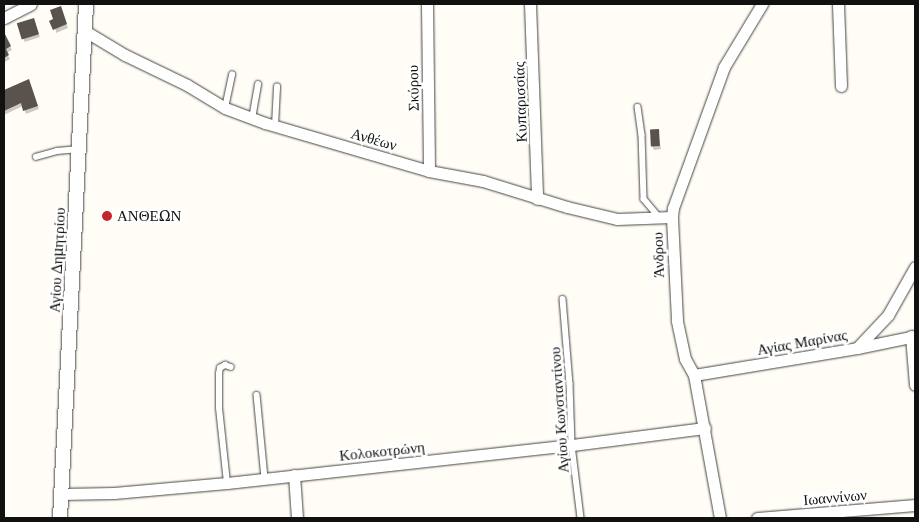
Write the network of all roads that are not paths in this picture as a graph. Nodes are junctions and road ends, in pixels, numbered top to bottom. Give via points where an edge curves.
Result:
1 (31, 4) edge
2 (86, 4) edge
3 (427, 4) edge
4 (530, 4) edge
5 (762, 4) edge
6 (838, 4) edge
7 (19, 7) edge
8 (4, 18) edge
9 (85, 31) junction
10 (232, 75) dead end
11 (258, 85) dead end
12 (841, 86) dead end
13 (277, 88) dead end
14 (638, 107) dead end
15 (225, 108) junction
16 (252, 119) junction
17 (275, 126) junction
18 (79, 149) junction
19 (36, 157) dead end
20 (429, 171) junction
21 (537, 200) junction
22 (672, 217) junction
23 (660, 218) junction
24 (915, 267) edge
25 (563, 299) dead end
26 (913, 336) edge
27 (857, 348) junction
28 (231, 367) dead end
29 (694, 376) junction
30 (915, 385) edge
31 (257, 394) dead end
32 (705, 428) junction
33 (572, 445) junction
34 (294, 476) junction
35 (265, 478) junction
36 (227, 483) junction
37 (61, 494) junction
38 (915, 506) edge
39 (60, 518) edge
40 (297, 518) edge
41 (581, 518) edge
42 (720, 518) edge
43 (757, 518) edge

1 - 7 street
2 - 9 street, Αγίου Δημητρίου
3 - 20 street, Σκύρου
4 - 21 street, Κυπαρισσίας
5 - 22 street, Άνδρου via 724,66
6 - 12 street
7 - 8 street
9 - 15 street, Ανθέων via 125,55 187,84
9 - 18 street, Αγίου Δημητρίου
10 - 15 lane
11 - 16 lane
13 - 17 lane
14 - 23 lane via 644,199
15 - 16 street, Ανθέων
16 - 17 street, Ανθέων
17 - 20 street, Ανθέων
18 - 19 lane
18 - 37 street, Αγίου Δημητρίου
20 - 21 street, Ανθέων via 484,180
21 - 23 street, Ανθέων via 617,218
22 - 23 street, Ανθέων
22 - 29 street, Άνδρου via 677,320 685,358
24 - 27 street via 888,314
25 - 33 lane, Αγίου Κωνσταντίνου
26 - 27 street, Αγίας Μαρίνας
26 - 30 street
27 - 29 street, Αγίας Μαρίνας
28 - 36 lane via 225,365 219,374
29 - 32 street, Άνδρου
31 - 35 lane
32 - 33 street, Κολοκοτρώνη
32 - 42 street, Άνδρου
33 - 34 street, Κολοκοτρώνη
33 - 41 lane, Αγίου Κωνσταντίνου
34 - 35 street, Κολοκοτρώνη
34 - 40 street
35 - 36 street, Κολοκοτρώνη
36 - 37 street, Κολοκοτρώνη via 114,493
37 - 39 street, Αγίου Δημητρίου
38 - 43 street, Ιωαννίνων

